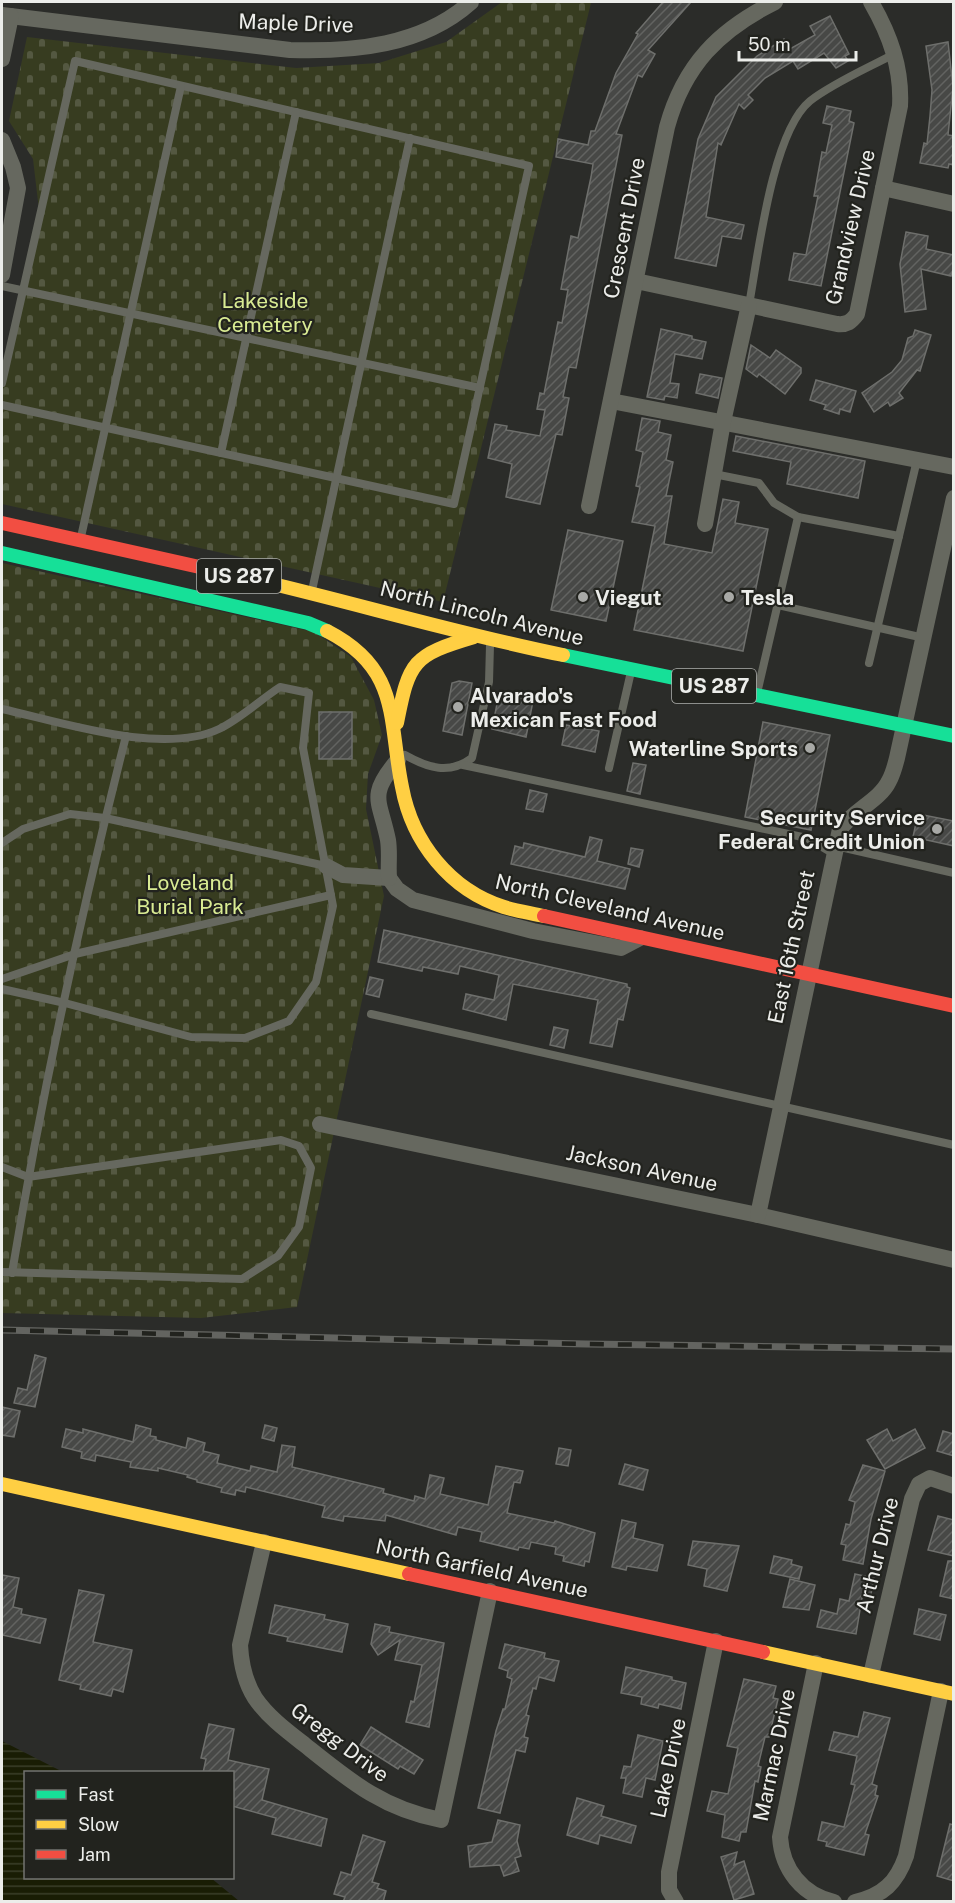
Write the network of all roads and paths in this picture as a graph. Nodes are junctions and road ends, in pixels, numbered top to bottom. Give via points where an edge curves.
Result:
1 (471, 2) edge
2 (775, 2) edge
3 (872, 2) edge
4 (6, 15) edge
5 (894, 54) junction
6 (2, 59) edge
7 (181, 86) junction
8 (296, 112) junction
9 (410, 138) junction
10 (2, 140) edge
11 (883, 188) junction
12 (954, 204) edge
13 (2, 275) edge
14 (636, 281) junction
15 (2, 286) edge
16 (22, 291) junction
17 (749, 305) junction
18 (130, 314) junction
19 (246, 338) junction
20 (362, 363) junction
21 (2, 383) edge
22 (480, 388) junction
23 (611, 401) junction
24 (2, 405) edge
25 (723, 422) junction
26 (105, 428) junction
27 (221, 453) junction
28 (917, 460) junction
29 (954, 467) edge
30 (714, 474) junction
31 (336, 478) junction
32 (954, 498) edge
33 (589, 506) dead end
34 (798, 517) junction
35 (2, 524) edge
36 (705, 524) dead end
37 (899, 536) junction
38 (80, 540) junction
39 (2, 553) edge
40 (312, 592) junction
41 (777, 605) junction
42 (878, 628) junction
43 (474, 637) junction
44 (924, 638) junction
45 (490, 640) junction
46 (869, 663) dead end
47 (631, 669) junction
48 (757, 695) junction
49 (2, 709) edge
50 (396, 726) junction
51 (905, 726) junction
52 (126, 736) junction
53 (954, 736) edge
54 (398, 755) junction
55 (463, 765) junction
56 (609, 768) dead end
57 (105, 819) junction
58 (2, 843) edge
59 (835, 850) junction
60 (326, 866) junction
61 (954, 873) edge
62 (389, 878) junction
63 (331, 895) junction
64 (643, 937) junction
65 (75, 954) junction
66 (807, 974) junction
67 (2, 979) edge
68 (2, 990) edge
69 (65, 1003) junction
70 (954, 1006) edge
71 (371, 1014) dead end
72 (780, 1105) junction
73 (320, 1124) dead end
74 (954, 1145) edge
75 (2, 1167) edge
76 (28, 1177) junction
77 (758, 1215) junction
78 (954, 1260) edge
79 (2, 1272) edge
80 (12, 1273) junction
81 (2, 1484) edge
82 (954, 1486) edge
83 (264, 1542) junction
84 (490, 1592) junction
85 (716, 1641) junction
86 (816, 1663) junction
87 (870, 1675) junction
88 (947, 1692) edge
89 (676, 1902) edge
90 (834, 1902) edge
91 (855, 1902) edge

1 - 4 street, Maple Drive via 449,18 404,38 332,51 290,50
2 - 14 street, Crescent Drive via 714,43 678,92 667,127
3 - 5 street, Grandview Drive
4 - 6 street
5 - 11 street, Grandview Drive via 902,81 900,106
5 - 17 lane via 811,101 799,113 787,135 769,198
7 - 8 lane
7 - 16 lane via 75,61
7 - 18 lane
8 - 9 lane
8 - 19 lane
9 - 20 lane
9 - 22 lane via 529,166
10 - 13 street via 18,188
11 - 12 street
11 - 17 street, Grandview Drive via 857,314 852,320 837,324
14 - 17 street, Grandview Drive
14 - 23 street, Crescent Drive
15 - 16 lane
16 - 18 lane
16 - 21 lane
17 - 25 street
18 - 19 lane
18 - 26 lane
19 - 20 lane
19 - 27 lane
20 - 22 lane
20 - 31 lane
22 - 31 lane via 454,504
23 - 25 street
23 - 33 street, Crescent Drive
24 - 26 lane
25 - 28 street
25 - 30 street
26 - 27 lane
26 - 38 lane
27 - 31 lane
28 - 29 street
28 - 37 lane
30 - 34 lane via 759,483 774,503
30 - 36 street
31 - 40 lane
32 - 44 street, East 16th Street
34 - 37 lane
34 - 41 lane
35 - 38 main road, North Lincoln Avenue / US 287
37 - 42 lane
38 - 40 main road, North Lincoln Avenue / US 287
39 - 50 main road, North Cleveland Avenue / US 287 via 308,623 336,635 372,667 383,684
40 - 43 main road, North Lincoln Avenue / US 287
41 - 42 lane
41 - 48 lane
42 - 44 lane
42 - 46 lane
43 - 45 main road, North Lincoln Avenue / US 287
43 - 50 main road via 420,656 404,685
44 - 51 street, East 16th Street
45 - 47 main road, North Lincoln Avenue / US 287
45 - 55 lane via 489,682 472,758
47 - 48 main road, North Lincoln Avenue / US 287
47 - 56 lane
48 - 51 main road, North Lincoln Avenue / US 287
49 - 52 lane
50 - 54 main road, North Cleveland Avenue / US 287
51 - 53 main road, North Lincoln Avenue / US 287
51 - 59 street, East 16th Street via 889,783 850,815 840,829
52 - 57 lane
52 - 60 lane via 173,741 219,729 280,687 309,693 303,748
54 - 55 lane via 442,770
54 - 62 street via 378,791 378,807 389,844
54 - 64 main road, North Cleveland Avenue / US 287 via 405,805 416,832 443,871 466,890 504,907
55 - 59 lane via 807,838
57 - 58 lane via 70,814 23,829
57 - 60 lane
57 - 65 lane
59 - 61 lane
59 - 66 street, East 16th Street
60 - 62 street via 344,875
60 - 63 lane
62 - 64 street via 413,900 533,931 621,948
63 - 65 lane
63 - 69 lane via 333,906 316,982 289,1021 245,1038 191,1037
64 - 66 main road, North Cleveland Avenue / US 287
65 - 67 lane
65 - 69 lane
66 - 70 main road, North Cleveland Avenue / US 287
66 - 72 street, East 16th Street
68 - 69 lane
69 - 76 lane
71 - 72 lane
72 - 74 lane
72 - 77 street, East 16th Street
73 - 77 street, Jackson Avenue
75 - 76 lane
76 - 80 lane
76 - 80 lane via 281,1140 299,1146 311,1168 298,1227 278,1256 242,1279
77 - 78 street, Jackson Avenue
79 - 80 lane
81 - 83 main road, North Garfield Avenue
82 - 87 street, Arthur Drive via 930,1478 918,1484
83 - 84 main road, North Garfield Avenue
83 - 84 street, Gregg Drive via 240,1645 241,1660 254,1696 276,1721 357,1787 376,1799 441,1820
84 - 85 main road, North Garfield Avenue
85 - 86 main road, North Garfield Avenue
85 - 89 street, Lake Drive via 669,1872 669,1890
86 - 87 main road, North Garfield Avenue
86 - 90 street, Marmac Drive via 780,1837 784,1861 804,1889
87 - 88 main road, North Garfield Avenue
88 - 91 street via 900,1875 874,1895

